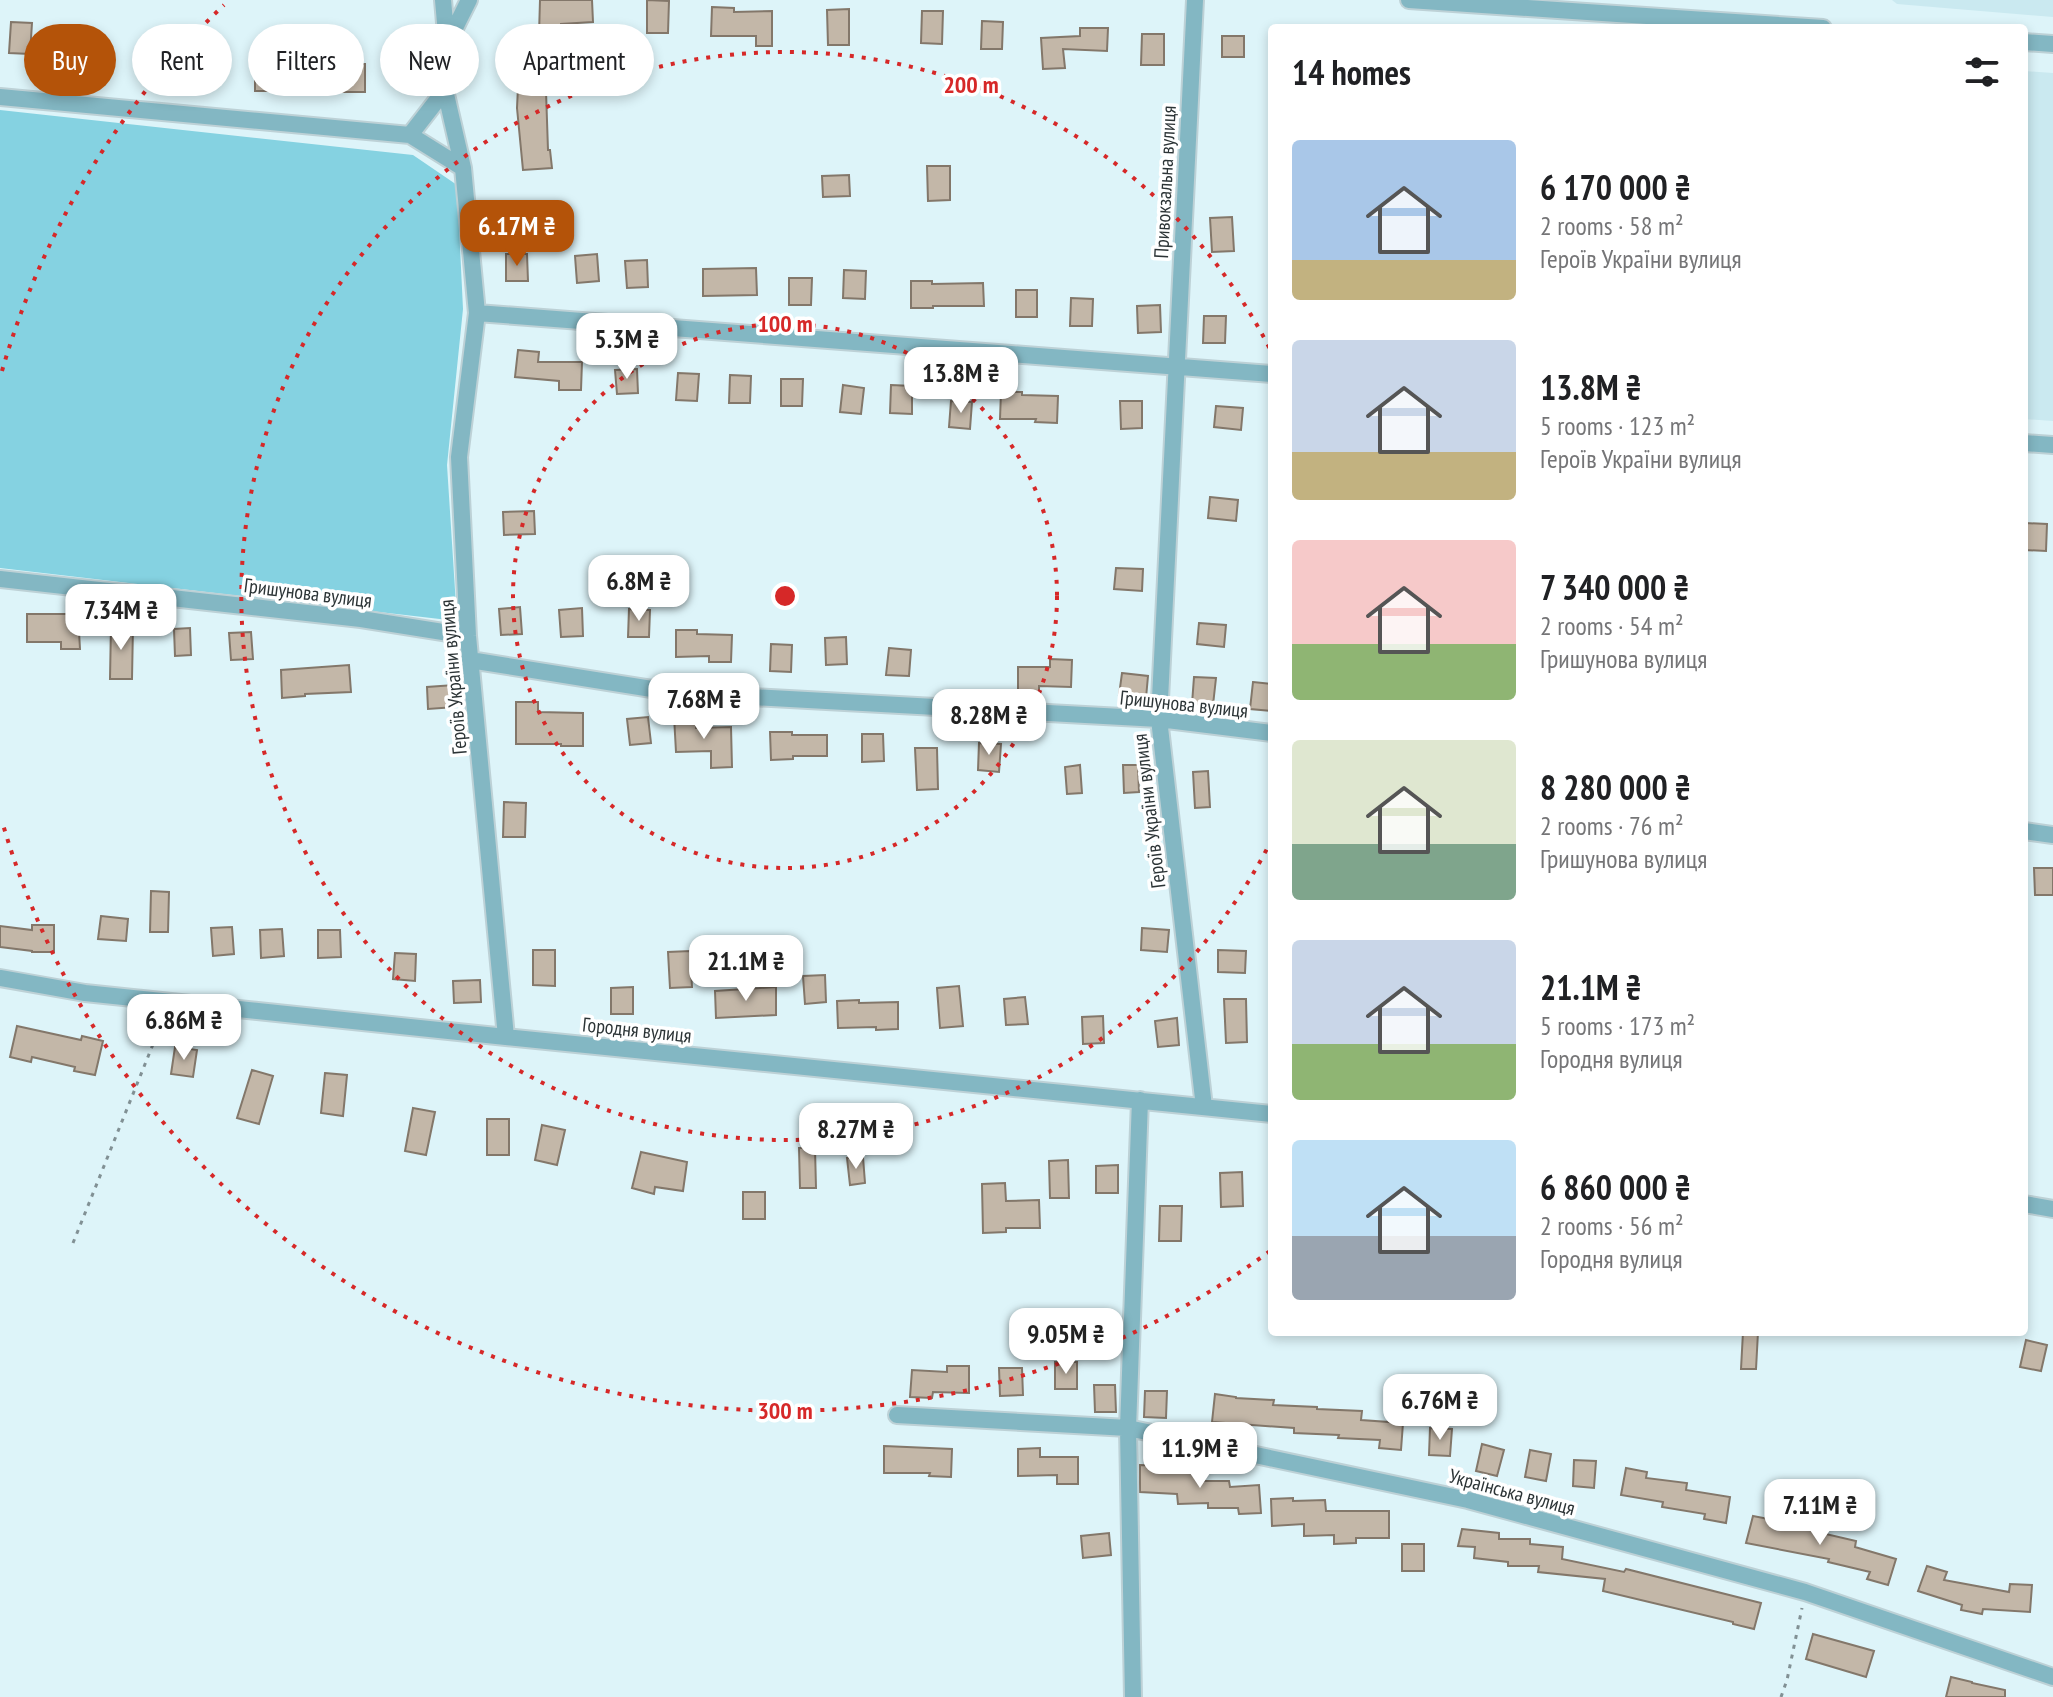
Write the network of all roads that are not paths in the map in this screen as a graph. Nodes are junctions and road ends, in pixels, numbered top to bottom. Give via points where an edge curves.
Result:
1 (443, 0) edge
2 (469, 0) edge
3 (1195, 0) edge
4 (1409, 0) edge
5 (445, 24) edge
6 (457, 24) edge
7 (1764, 24) edge
8 (2028, 42) edge
9 (2053, 44) edge
10 (440, 96) edge
11 (446, 96) edge
12 (0, 97) edge
13 (410, 135) junction
14 (463, 168) junction
15 (477, 313) junction
16 (1176, 365) junction
17 (1268, 374) edge
18 (2028, 443) edge
19 (2053, 445) edge
20 (0, 579) edge
21 (468, 636) junction
22 (470, 660) junction
23 (1159, 719) junction
24 (1268, 733) edge
25 (2028, 832) edge
26 (2053, 835) edge
27 (0, 978) edge
28 (506, 1037) junction
29 (1140, 1100) junction
30 (1204, 1107) junction
31 (1268, 1114) edge
32 (2028, 1205) edge
33 (2053, 1209) edge
34 (897, 1415) dead end
35 (1128, 1428) junction
36 (2053, 1677) edge
37 (1133, 1697) edge

1 - 5 street, Героїв України вулиця
2 - 6 street
3 - 16 street, Привокзальна вулиця
4 - 7 street
8 - 9 street
10 - 13 street
11 - 14 street, Героїв України вулиця
12 - 13 street
13 - 14 street
14 - 15 street, Героїв України вулиця
15 - 16 street
15 - 21 street, Героїв України вулиця via 459,457
16 - 17 street
16 - 23 street, Героїв України вулиця
18 - 19 street
20 - 21 street, Гришунова вулиця
21 - 22 street, Героїв України вулиця
22 - 23 street, Гришунова вулиця via 677,693
22 - 28 street, Героїв України вулиця
23 - 24 street, Гришунова вулиця
23 - 30 street, Героїв України вулиця
25 - 26 street
27 - 28 street, Городня вулиця via 85,993
28 - 29 street, Городня вулиця
29 - 30 street, Городня вулиця
29 - 35 street
30 - 31 street, Городня вулиця
32 - 33 street
34 - 35 street, Українська вулиця
35 - 36 street, Українська вулиця via 1468,1500 1805,1592
35 - 37 street

